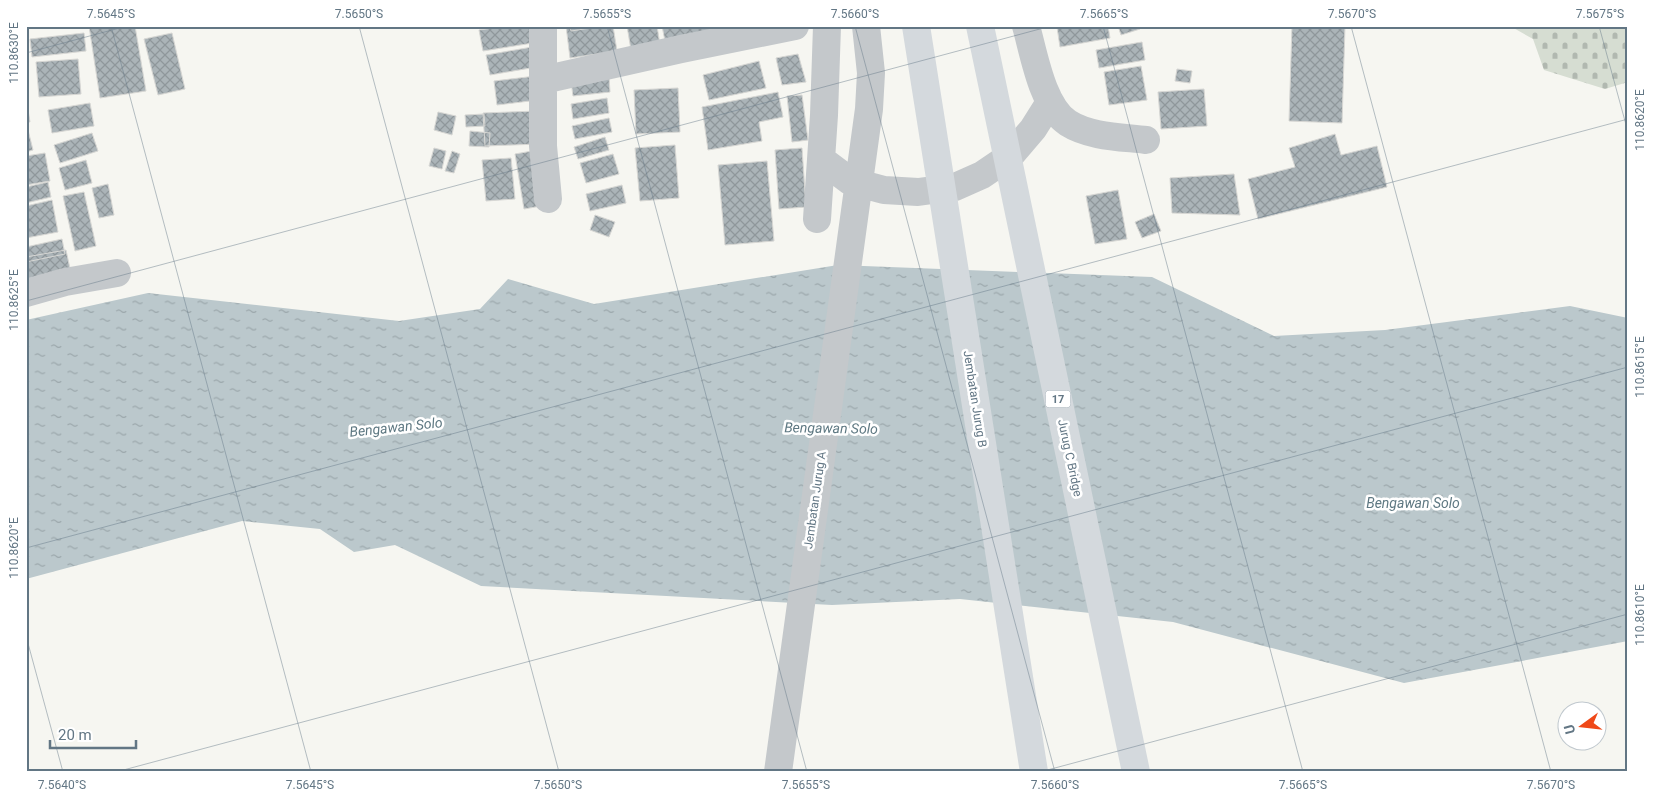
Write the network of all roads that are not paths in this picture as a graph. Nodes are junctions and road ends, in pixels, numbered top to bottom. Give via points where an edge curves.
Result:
1 (543, 26) edge
2 (795, 26) edge
3 (827, 26) edge
4 (866, 26) edge
5 (916, 26) edge
6 (980, 26) edge
7 (1026, 26) edge
8 (543, 80) junction
9 (1050, 102) junction
10 (1146, 140) dead end
11 (822, 160) junction
12 (548, 198) dead end
13 (817, 219) dead end
14 (117, 273) dead end
15 (26, 293) edge
16 (778, 772) edge
17 (1034, 772) edge
18 (1136, 772) edge

1 - 8 street
2 - 8 street
3 - 11 street
4 - 16 street, Jembatan Jurug A via 871,73 869,109
5 - 17 highway, Jembatan Jurug B
6 - 18 highway, Jurug C Bridge / 17
7 - 9 street
8 - 12 street via 543,146
9 - 10 street via 1068,123 1084,130
9 - 11 street via 1034,129 1010,156 982,176 955,187 918,192 884,190 850,180
11 - 13 street
14 - 15 street

